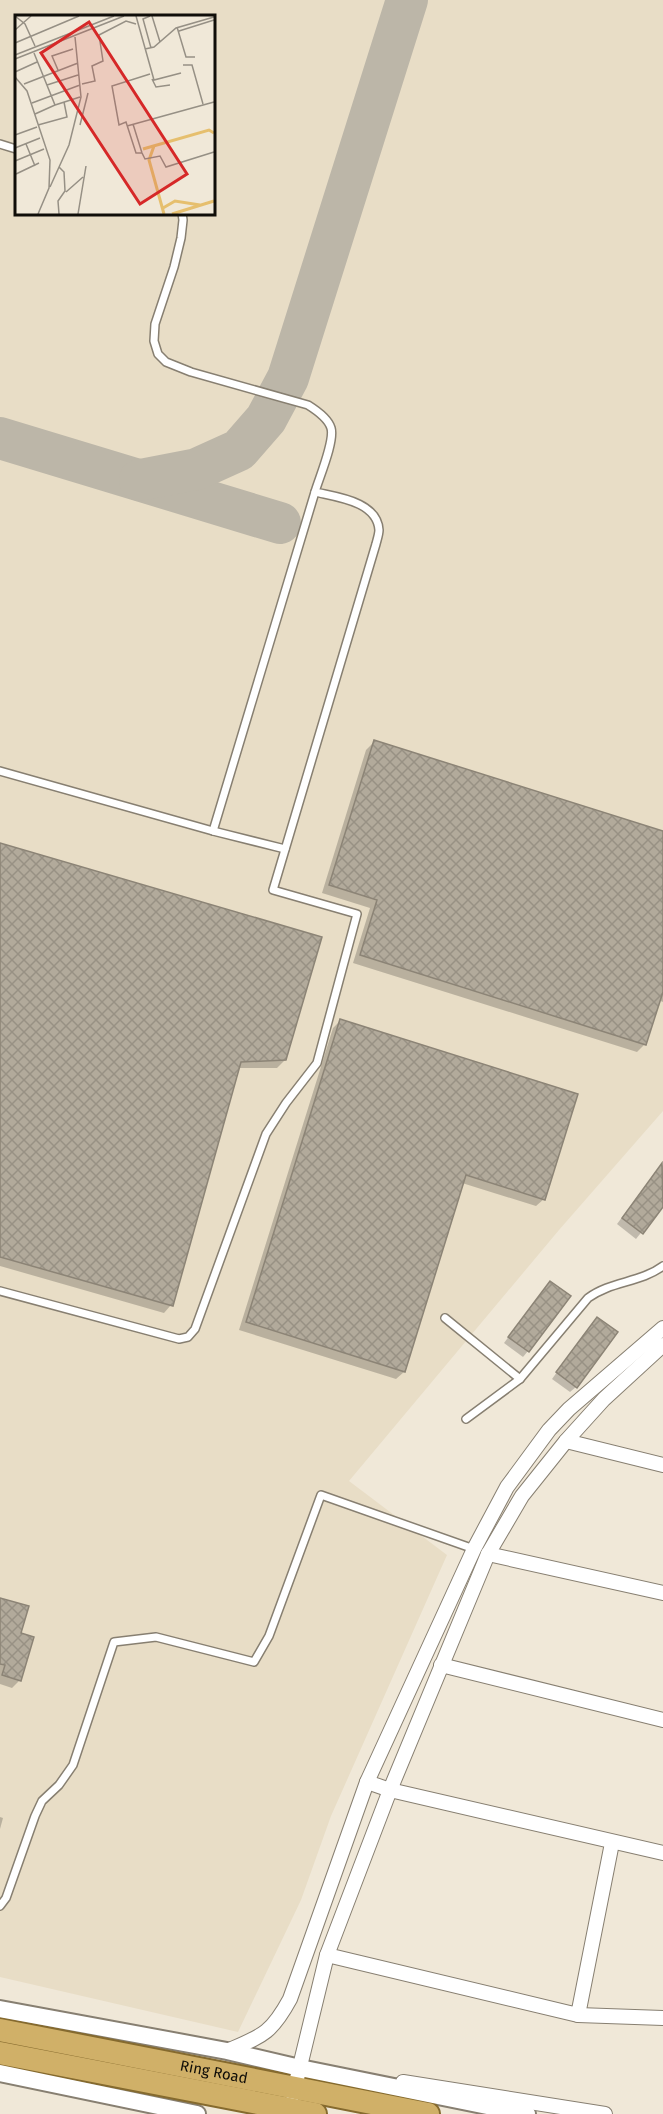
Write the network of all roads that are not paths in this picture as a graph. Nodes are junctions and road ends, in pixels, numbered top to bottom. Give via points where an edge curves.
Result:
1 (0, 144) edge
2 (15, 149) edge
3 (182, 214) edge
4 (315, 492) junction
5 (0, 771) edge
6 (213, 831) junction
7 (285, 849) junction
8 (663, 1266) edge
9 (0, 1291) edge
10 (445, 1318) dead end
11 (663, 1328) edge
12 (663, 1345) edge
13 (520, 1379) junction
14 (466, 1419) dead end
15 (566, 1441) junction
16 (663, 1465) edge
17 (474, 1550) junction
18 (488, 1554) junction
19 (663, 1593) edge
20 (441, 1665) junction
21 (663, 1720) edge
22 (367, 1782) junction
23 (390, 1790) junction
24 (612, 1843) junction
25 (663, 1853) edge
26 (0, 1906) edge
27 (327, 1954) junction
28 (0, 2009) edge
29 (578, 2015) junction
30 (663, 2018) edge
31 (0, 2030) edge
32 (70, 2044) junction
33 (227, 2051) junction
34 (0, 2053) edge
35 (24, 2058) junction
36 (0, 2073) edge
37 (294, 2088) edge
38 (197, 2114) edge
39 (315, 2114) edge
40 (428, 2114) edge
41 (527, 2114) edge
42 (605, 2114) edge

1 - 2 lane
3 - 4 lane via 174,267 154,324 158,354 166,362 190,372 308,405 320,413 332,427
4 - 6 lane
4 - 7 lane via 354,501 372,512 379,528
5 - 6 lane
6 - 7 lane
7 - 9 lane via 273,890 357,914 317,1063 266,1134 195,1329 188,1337 179,1339
8 - 13 lane via 642,1278 599,1290 588,1298
10 - 13 lane
11 - 17 street via 549,1430 507,1487
12 - 15 street via 604,1398
13 - 14 lane
15 - 16 street
15 - 18 street via 522,1496
17 - 22 street
17 - 26 lane via 321,1495 269,1636 254,1662 156,1637 114,1642 73,1765 42,1801
18 - 19 street
18 - 20 street
20 - 21 street
20 - 23 street
22 - 23 street
22 - 33 street via 279,2021 261,2036
23 - 24 street
23 - 27 street
24 - 25 street
24 - 29 street
27 - 29 street
27 - 37 street
28 - 33 street
29 - 30 street
31 - 32 highway, Ring Road
32 - 35 highway
32 - 37 highway, Ring Road
33 - 37 street
34 - 35 highway, Ring Road
35 - 37 highway, Ring Road
36 - 38 street
37 - 39 highway, Ring Road
37 - 40 highway, Ring Road
37 - 41 street
37 - 42 street via 405,2082

